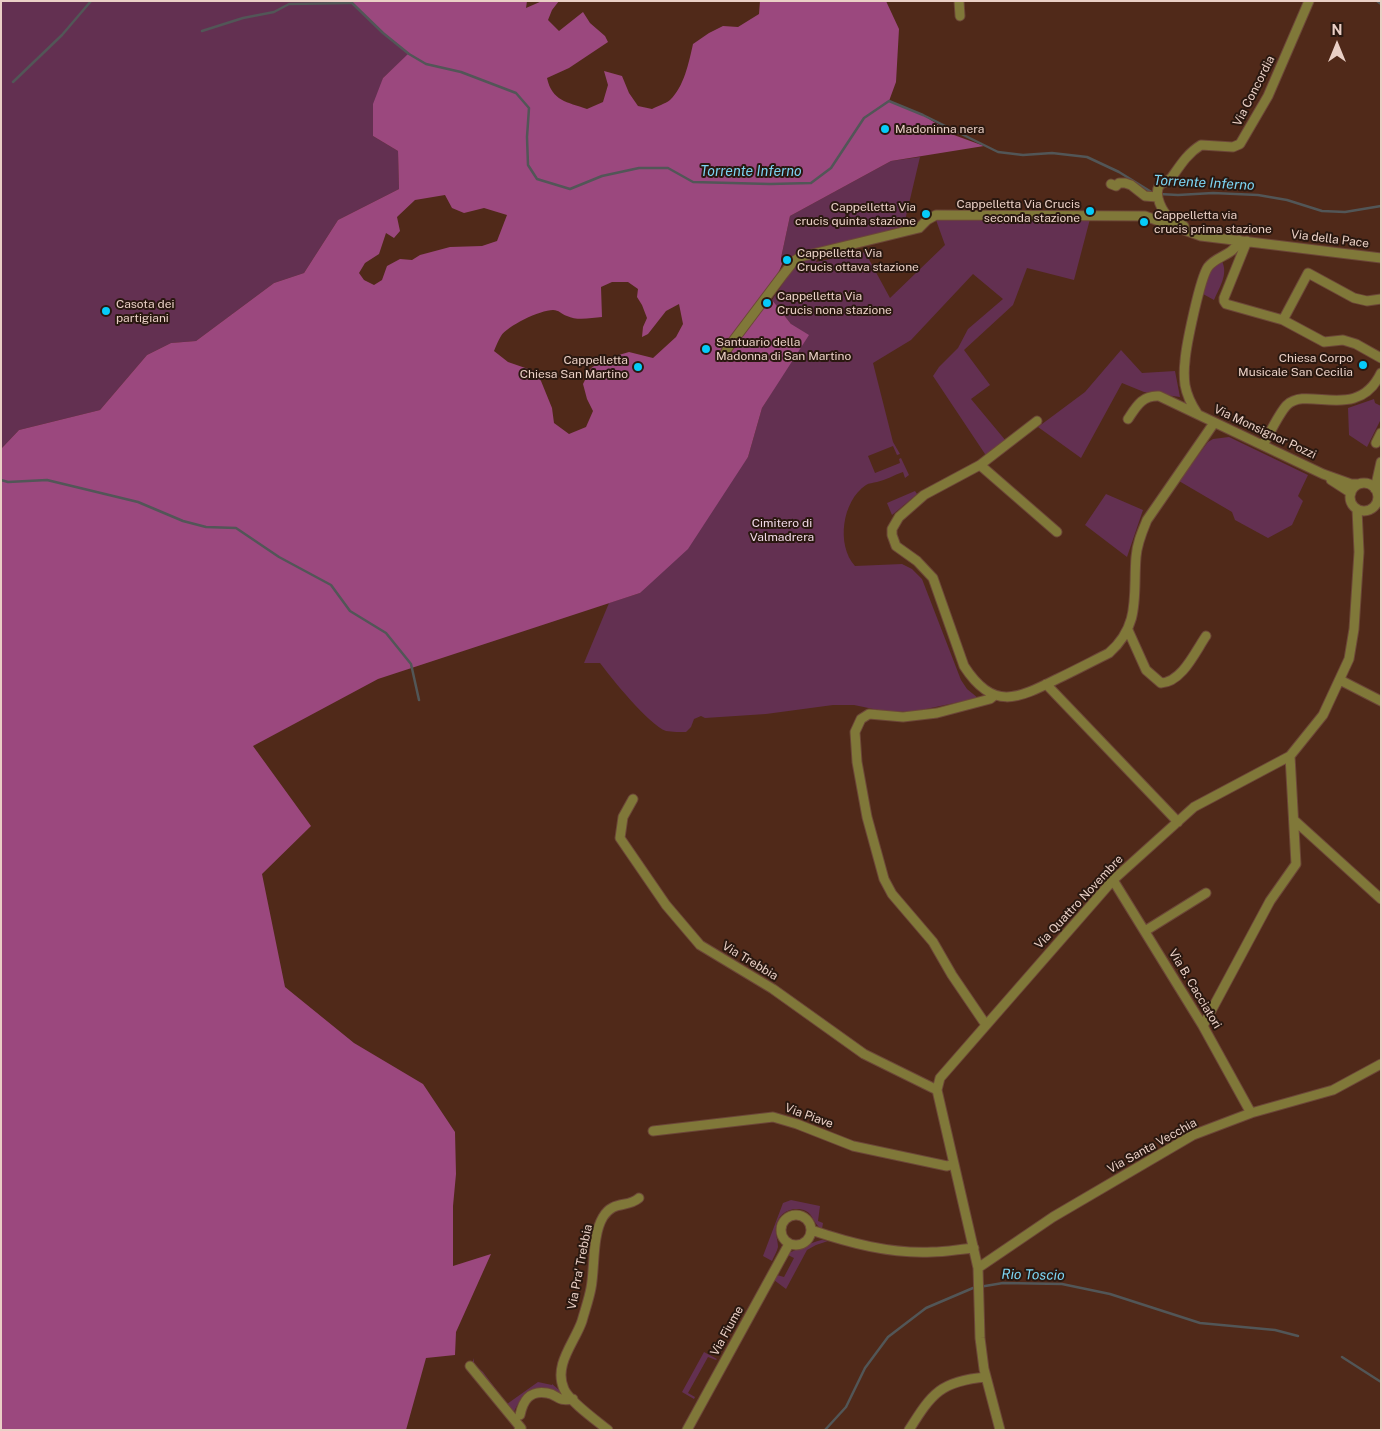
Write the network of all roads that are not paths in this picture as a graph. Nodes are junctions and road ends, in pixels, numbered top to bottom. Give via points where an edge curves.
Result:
1 (959, 1) edge
2 (1309, 1) edge
3 (960, 16) dead end
4 (1111, 184) dead end
5 (1157, 194) junction
6 (1192, 232) junction
7 (1243, 240) junction
8 (1381, 258) edge
9 (1381, 299) edge
10 (1283, 320) junction
11 (724, 356) dead end
12 (1381, 358) edge
13 (1381, 373) edge
14 (1187, 396) junction
15 (1174, 403) junction
16 (1197, 413) junction
17 (1128, 419) dead end
18 (1037, 421) dead end
19 (1214, 423) junction
20 (1381, 433) edge
21 (1376, 443) dead end
22 (1263, 445) junction
23 (1380, 463) edge
24 (980, 465) junction
25 (1323, 474) junction
26 (1362, 484) junction
27 (1351, 493) junction
28 (1378, 494) edge
29 (1375, 508) edge
30 (1357, 509) junction
31 (1057, 532) dead end
32 (1359, 552) junction
33 (1128, 630) junction
34 (1206, 636) dead end
35 (1340, 680) junction
36 (1046, 684) junction
37 (994, 695) junction
38 (1381, 701) edge
39 (1290, 756) junction
40 (633, 799) dead end
41 (1294, 820) junction
42 (1178, 822) junction
43 (1114, 880) junction
44 (1206, 893) dead end
45 (1381, 899) edge
46 (1145, 931) junction
47 (986, 1024) junction
48 (1203, 1026) junction
49 (1381, 1064) edge
50 (937, 1090) junction
51 (1251, 1113) junction
52 (653, 1131) dead end
53 (954, 1164) junction
54 (639, 1198) dead end
55 (811, 1230) junction
56 (788, 1244) junction
57 (974, 1248) junction
58 (978, 1268) junction
59 (470, 1366) dead end
60 (986, 1378) junction
61 (573, 1399) junction
62 (520, 1415) dead end
63 (519, 1430) edge
64 (608, 1430) edge
65 (687, 1430) edge
66 (909, 1430) edge
67 (1000, 1430) edge

1 - 3 street
2 - 5 street, Via Concordia via 1268,96 1240,144 1233,147 1201,145 1190,153 1169,180 1161,184
4 - 5 street via 1125,183 1145,196
5 - 6 street via 1168,217
6 - 7 street, Via della Pace via 1201,236
6 - 11 street via 1145,216 936,215 919,228 800,257
7 - 8 street, Via della Pace
7 - 10 street via 1224,301
7 - 14 street via 1233,251 1212,263 1204,275 1184,361
9 - 10 street via 1367,301 1354,298 1308,273
10 - 12 street via 1324,342 1343,340 1362,346
13 - 22 street via 1368,390 1346,401 1295,400 1288,405
14 - 15 street via 1182,402
14 - 16 street
15 - 16 street, Via Monsignor Pozzi
15 - 17 street, Via Monsignor Pozzi via 1159,396 1149,397 1138,404
16 - 19 street, Via Monsignor Pozzi
18 - 24 street
19 - 22 street, Via Monsignor Pozzi
19 - 33 street via 1147,520 1139,538 1133,613
20 - 21 street
22 - 25 street, Via Monsignor Pozzi
23 - 26 street
23 - 28 street
24 - 31 street
24 - 37 street via 924,495 899,517 892,536 896,546 917,561 932,578 964,666 972,678
25 - 26 street via 1351,484
25 - 27 street
26 - 27 street
26 - 28 street
27 - 30 street via 1351,502
28 - 29 street
29 - 30 street
29 - 32 street, Via Quattro Novembre via 1362,525
30 - 32 street, Via Quattro Novembre
32 - 35 street, Via Quattro Novembre via 1354,629 1349,659
33 - 34 street via 1146,670 1161,683 1173,680 1181,673
33 - 36 street via 1109,653
35 - 38 street
35 - 39 street, Via Quattro Novembre via 1323,715
36 - 37 street via 1023,696
36 - 42 street
37 - 47 street via 990,699 936,713 903,717 869,714 861,719 855,732 867,817 884,879 892,894 933,942
39 - 41 street
39 - 42 street, Via Quattro Novembre via 1194,807
40 - 50 street, Via Trebbia via 623,817 620,838 666,905 700,945 773,989 864,1054
41 - 45 street
41 - 48 street via 1296,864 1270,901
42 - 43 street, Via Quattro Novembre
43 - 46 street, Via B. Cacciatori
43 - 47 street, Via Quattro Novembre
44 - 46 street
46 - 48 street, Via B. Cacciatori
47 - 50 street, Via Quattro Novembre via 940,1078
48 - 51 street, Via B. Cacciatori
49 - 51 street, Via Santa Vecchia via 1333,1090
50 - 53 street
51 - 58 street, Via Santa Vecchia via 1193,1134 1053,1217
52 - 53 street, Via Piave via 773,1117 853,1146 948,1166
53 - 57 street
54 - 61 street, Via Pra' Trebbia via 612,1207 603,1217 582,1322 561,1366 564,1389
55 - 56 street via 807,1241 800,1245
55 - 56 street via 802,1216 790,1216 781,1230
55 - 57 street via 846,1242 890,1250 932,1252
56 - 65 street, Via Fiume
57 - 58 street
58 - 60 street via 980,1338
59 - 63 street via 522,1428
60 - 66 street via 965,1379 947,1385 932,1396
60 - 67 street
61 - 62 street via 562,1401 547,1393 533,1394 523,1403
61 - 64 street, Via Pra' Trebbia

